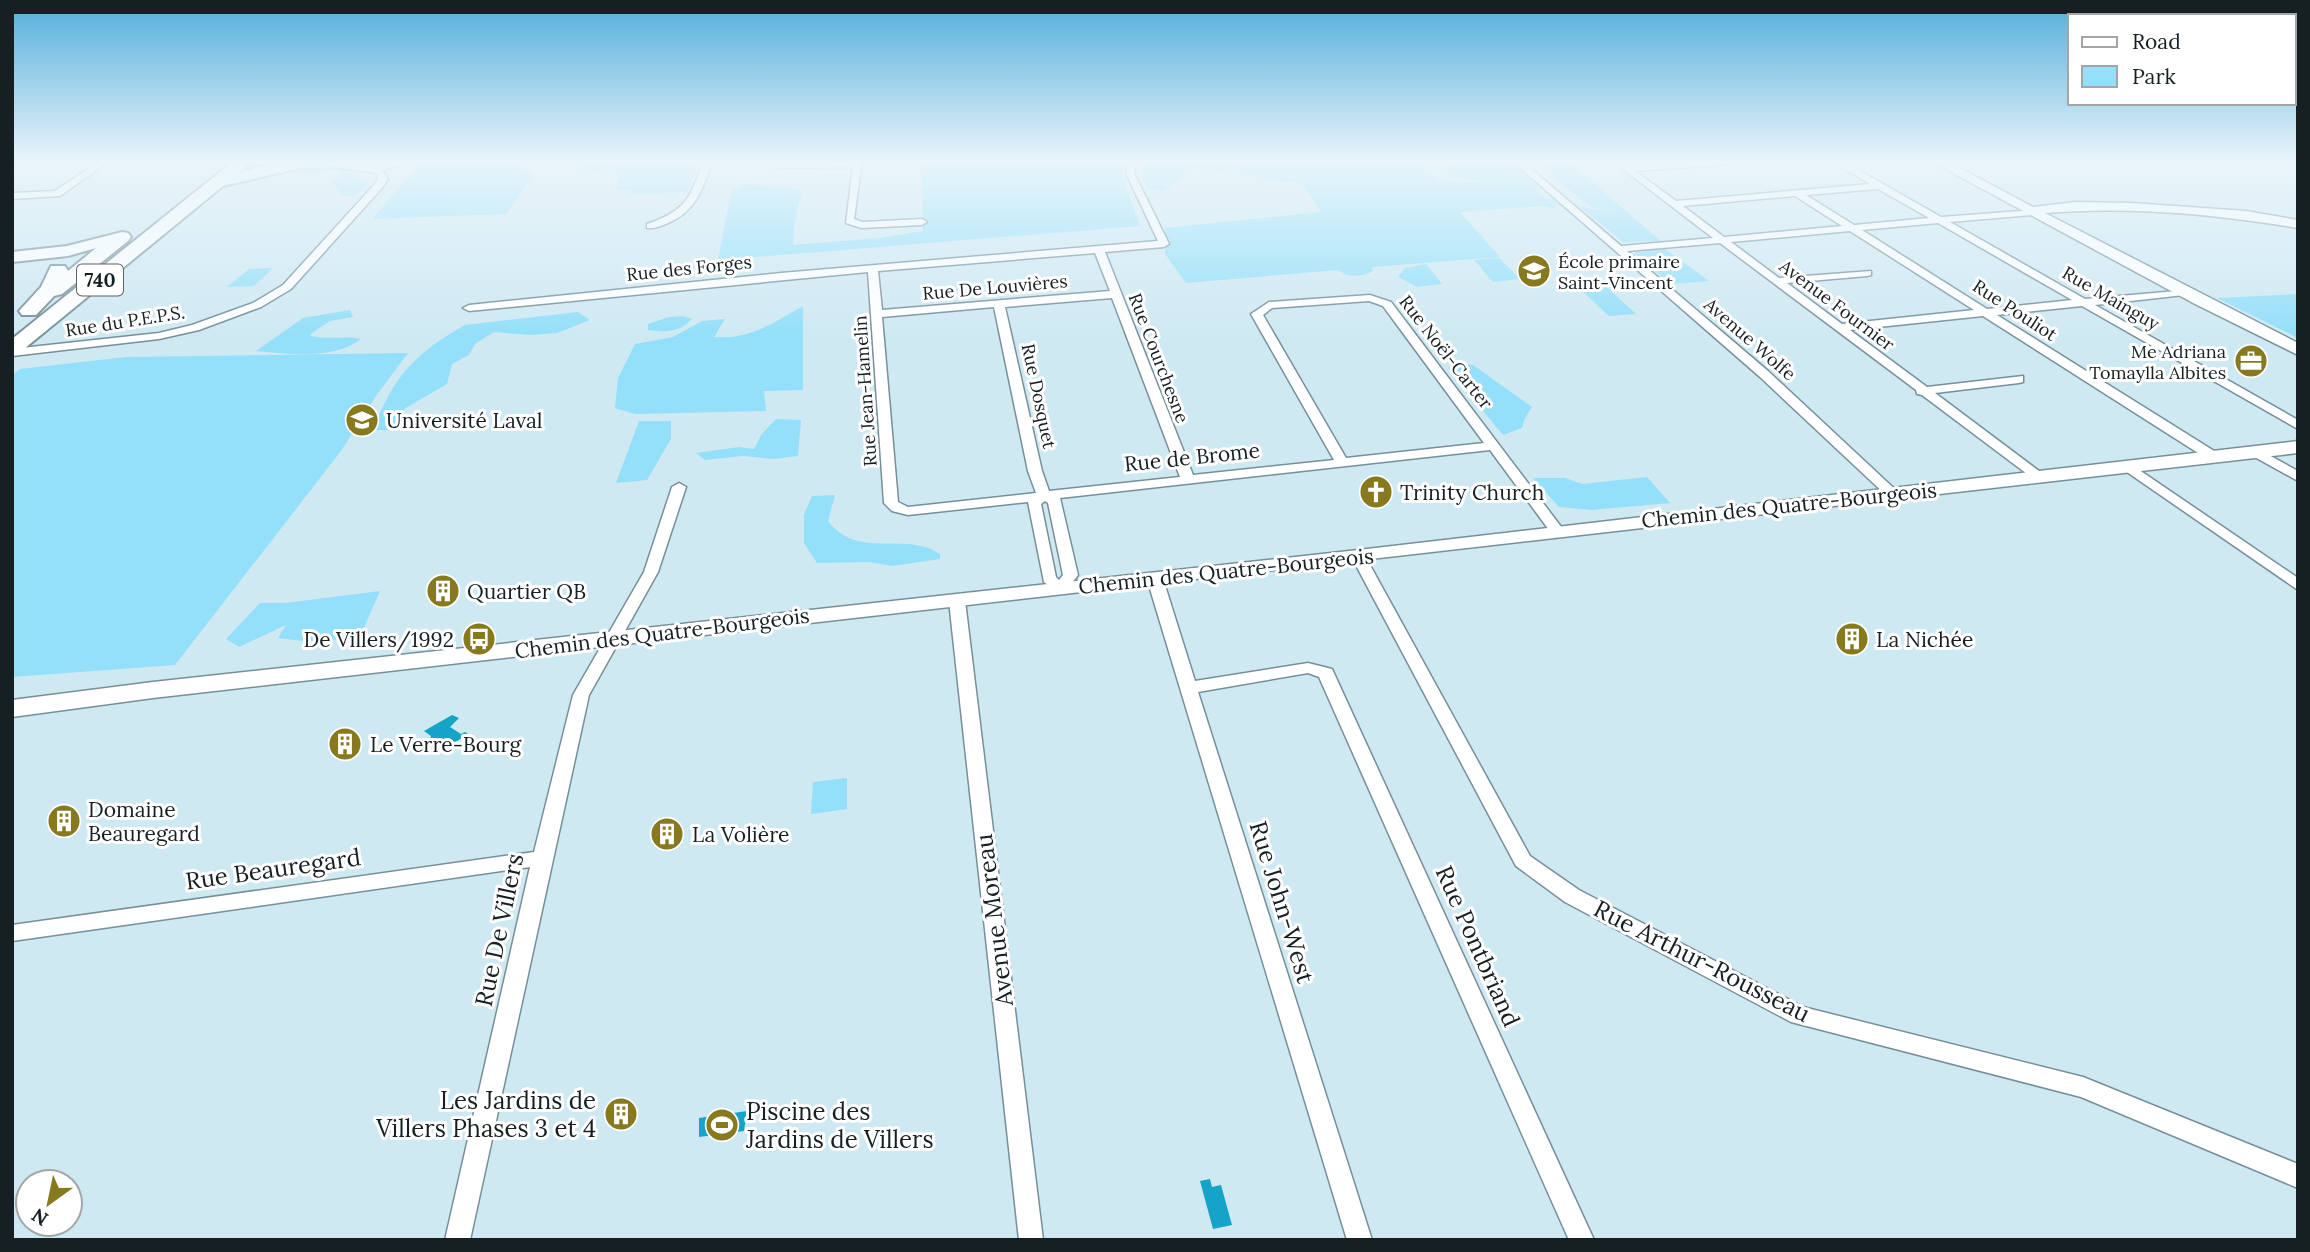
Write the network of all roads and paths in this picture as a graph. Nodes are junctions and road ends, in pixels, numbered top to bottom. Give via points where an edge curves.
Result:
1 (146, 218) edge
2 (160, 218) edge
3 (170, 218) edge
4 (350, 218) edge
5 (673, 218) edge
6 (849, 218) edge
7 (1152, 218) edge
8 (1584, 218) edge
9 (1692, 218) edge
10 (1837, 218) edge
11 (1938, 218) edge
12 (1959, 218) edge
13 (2044, 218) edge
14 (2226, 218) edge
15 (1941, 220) junction
16 (922, 222) dead end
17 (137, 226) junction
18 (650, 226) dead end
19 (2298, 226) edge
20 (1853, 228) junction
21 (1719, 239) junction
22 (1620, 249) junction
23 (1099, 250) junction
24 (12, 258) edge
25 (873, 269) junction
26 (1867, 273) dead end
27 (1776, 281) junction
28 (2184, 292) junction
29 (1115, 294) junction
30 (2084, 303) junction
31 (999, 304) junction
32 (468, 308) dead end
33 (1986, 312) junction
34 (878, 314) junction
35 (32, 320) junction
36 (12, 324) edge
37 (1838, 328) junction
38 (2298, 349) edge
39 (12, 351) edge
40 (2019, 380) dead end
41 (1921, 391) junction
42 (2298, 425) edge
43 (1493, 446) junction
44 (2298, 447) edge
45 (2256, 452) junction
46 (2214, 457) junction
47 (1342, 461) junction
48 (2129, 467) junction
49 (2040, 477) junction
50 (2298, 477) edge
51 (1187, 478) junction
52 (679, 487) dead end
53 (1894, 494) junction
54 (1044, 495) junction
55 (897, 508) joint
56 (1557, 531) junction
57 (1358, 556) junction
58 (1155, 579) junction
59 (2298, 585) edge
60 (1060, 589) junction
61 (957, 601) junction
62 (613, 640) junction
63 (1189, 688) junction
64 (153, 690) junction
65 (12, 695) edge
66 (12, 709) edge
67 (542, 858) junction
68 (12, 933) edge
69 (2298, 1176) edge
70 (457, 1240) edge
71 (1031, 1240) edge
72 (1360, 1240) edge
73 (1582, 1240) edge

1 - 17 highway, 740
2 - 35 highway
3 - 35 highway, 740
4 - 39 street, Rue du P.E.P.S. via 287,287 229,317 176,333
5 - 18 street
6 - 16 street via 853,225
7 - 23 street, Rue des Forges via 1164,244
8 - 22 street, Avenue Wolfe
9 - 21 street, Avenue Fournier
10 - 20 street, Rue Pouliot
11 - 15 street, Rue Mainguy
12 - 15 street
13 - 28 main road
14 - 19 main road
15 - 20 street
15 - 30 street, Rue Mainguy
17 - 24 highway via 85,248
17 - 35 highway, 740
20 - 21 street
20 - 33 street, Rue Pouliot
21 - 22 street
21 - 27 street, Avenue Fournier
22 - 53 street, Avenue Wolfe
23 - 25 street, Rue des Forges
23 - 29 street, Rue Courchesne
24 - 35 highway via 43,262 59,272
25 - 32 street, Rue des Forges
25 - 34 street, Rue Jean-Hamelin
26 - 27 street
27 - 37 street, Avenue Fournier
28 - 30 street
28 - 38 main road
29 - 31 street, Rue De Louvières
29 - 51 street, Rue Courchesne
30 - 33 street
30 - 42 street, Rue Mainguy
31 - 34 street, Rue De Louvières
31 - 54 street, Rue Dosquet
33 - 37 street
33 - 46 street, Rue Pouliot
34 - 55 street, Rue Jean-Hamelin via 891,503
35 - 36 highway, 740
35 - 39 highway
37 - 41 street, Avenue Fournier
40 - 41 street
41 - 49 street, Avenue Fournier
43 - 47 street, Rue de Brome
43 - 47 street, Rue Noël-Carter via 1387,304 1370,298 1269,305 1257,314
43 - 56 street, Rue Noël-Carter
44 - 45 main road, Chemin des Quatre-Bourgeois
45 - 46 main road, Chemin des Quatre-Bourgeois
45 - 50 street
46 - 48 main road, Chemin des Quatre-Bourgeois
47 - 51 street, Rue de Brome
48 - 49 main road, Chemin des Quatre-Bourgeois
48 - 59 street
49 - 53 main road, Chemin des Quatre-Bourgeois
51 - 54 street, Rue de Brome
52 - 62 street, Rue De Villers via 650,572
53 - 56 main road, Chemin des Quatre-Bourgeois
54 - 55 street, Rue de Brome via 908,511
54 - 60 street, Rue Dosquet via 1034,503 1049,579
54 - 60 street, Rue Dosquet via 1055,501 1071,575
56 - 57 main road, Chemin des Quatre-Bourgeois
57 - 58 main road, Chemin des Quatre-Bourgeois
57 - 69 street, Rue Arthur-Rousseau via 1523,861 1572,896 1798,1015 2083,1087
58 - 60 main road, Chemin des Quatre-Bourgeois
58 - 63 street, Rue John-West
60 - 61 main road, Chemin des Quatre-Bourgeois
61 - 62 main road, Chemin des Quatre-Bourgeois
61 - 71 street, Avenue Moreau
62 - 64 main road, Chemin des Quatre-Bourgeois
62 - 67 street, Rue De Villers via 581,695
63 - 72 street, Rue John-West
63 - 73 street, Rue Pontbriand via 1308,668 1326,673
64 - 65 main road, Chemin des Quatre-Bourgeois
64 - 66 main road, Chemin des Quatre-Bourgeois
67 - 68 street, Rue Beauregard
67 - 70 street, Rue De Villers

